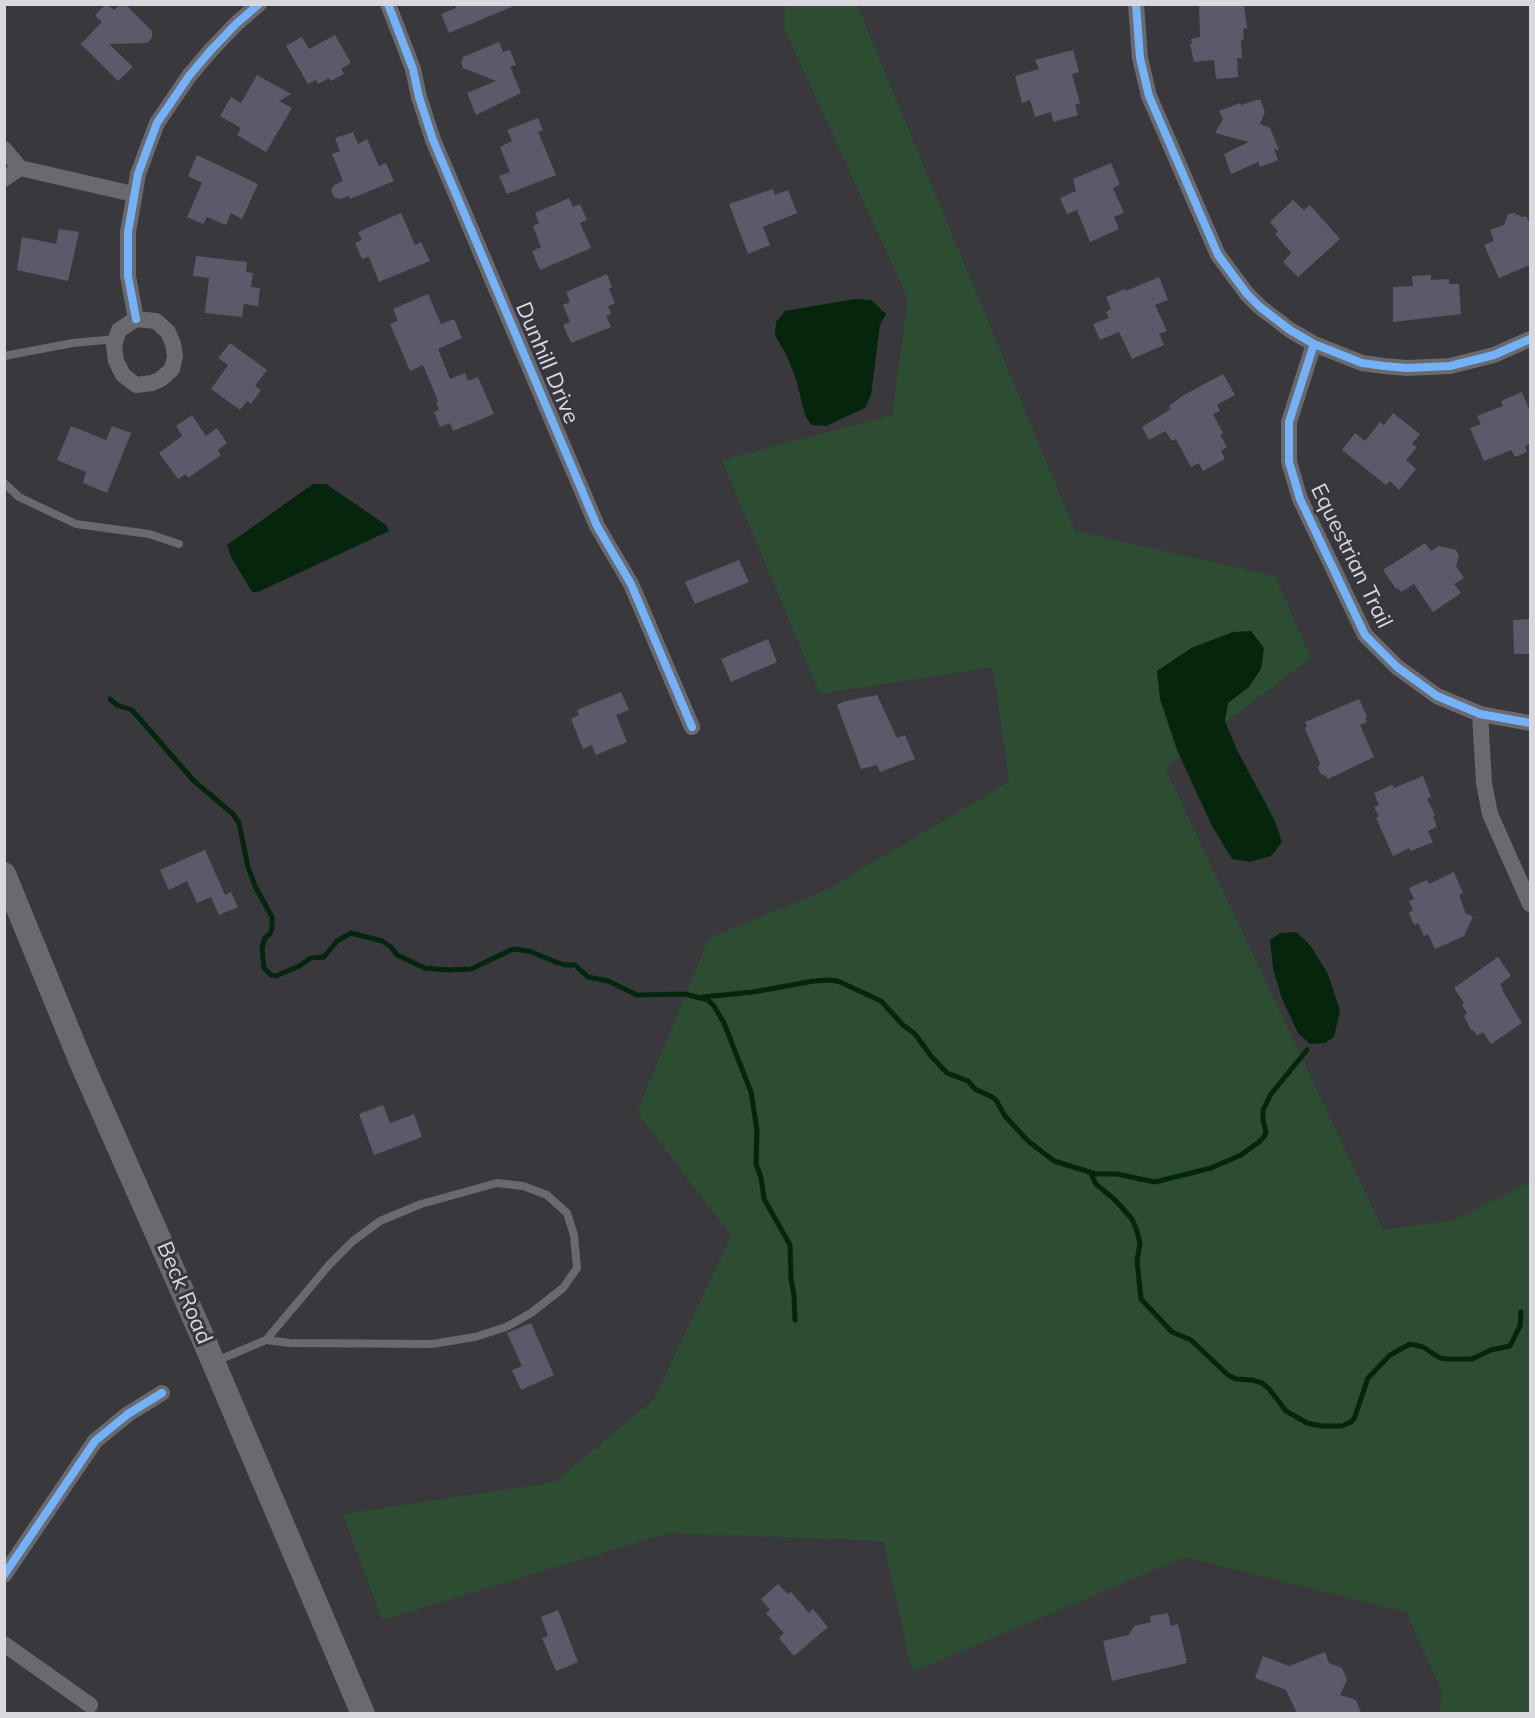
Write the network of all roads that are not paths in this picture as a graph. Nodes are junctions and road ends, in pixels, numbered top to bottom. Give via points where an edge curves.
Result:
1 (259, 4) edge
2 (388, 4) edge
3 (1136, 4) edge
4 (4, 149) edge
5 (20, 168) junction
6 (4, 179) edge
7 (134, 194) junction
8 (136, 319) junction
9 (116, 339) junction
10 (1530, 339) edge
11 (1314, 344) junction
12 (4, 356) edge
13 (4, 483) edge
14 (179, 544) dead end
15 (1480, 714) junction
16 (1530, 723) edge
17 (692, 727) dead end
18 (4, 874) edge
19 (1530, 904) edge
20 (266, 1340) junction
21 (214, 1362) junction
22 (162, 1393) dead end
23 (4, 1575) edge
24 (4, 1644) edge
25 (90, 1705) dead end
26 (363, 1713) edge

1 - 7 street via 211,50 166,109 157,123
2 - 17 street, Dunhill Drive via 413,69 433,140 590,510 631,584
3 - 11 street via 1140,58 1149,96 1218,255 1260,307
4 - 5 street
5 - 6 street
5 - 7 street
7 - 8 street via 128,232 128,276
8 - 9 street via 119,330
8 - 9 street via 156,321 168,332 175,356 172,369 152,383 136,384 123,375 116,361
9 - 12 lane
10 - 11 street via 1494,355 1429,368 1362,363
11 - 15 street, Equestrian Trail via 1290,422 1289,462 1300,499 1365,635 1396,667 1437,696
13 - 14 lane via 19,497 76,524 149,534
15 - 16 street, Equestrian Trail
15 - 19 street via 1490,814
18 - 21 main road, Beck Road via 81,1062
20 - 20 lane via 432,1344 506,1327 563,1288 577,1268 567,1213 547,1195 523,1186 497,1183 420,1204 380,1221 353,1241
20 - 21 lane
21 - 26 main road, Beck Road
22 - 23 street via 95,1441
24 - 25 street

